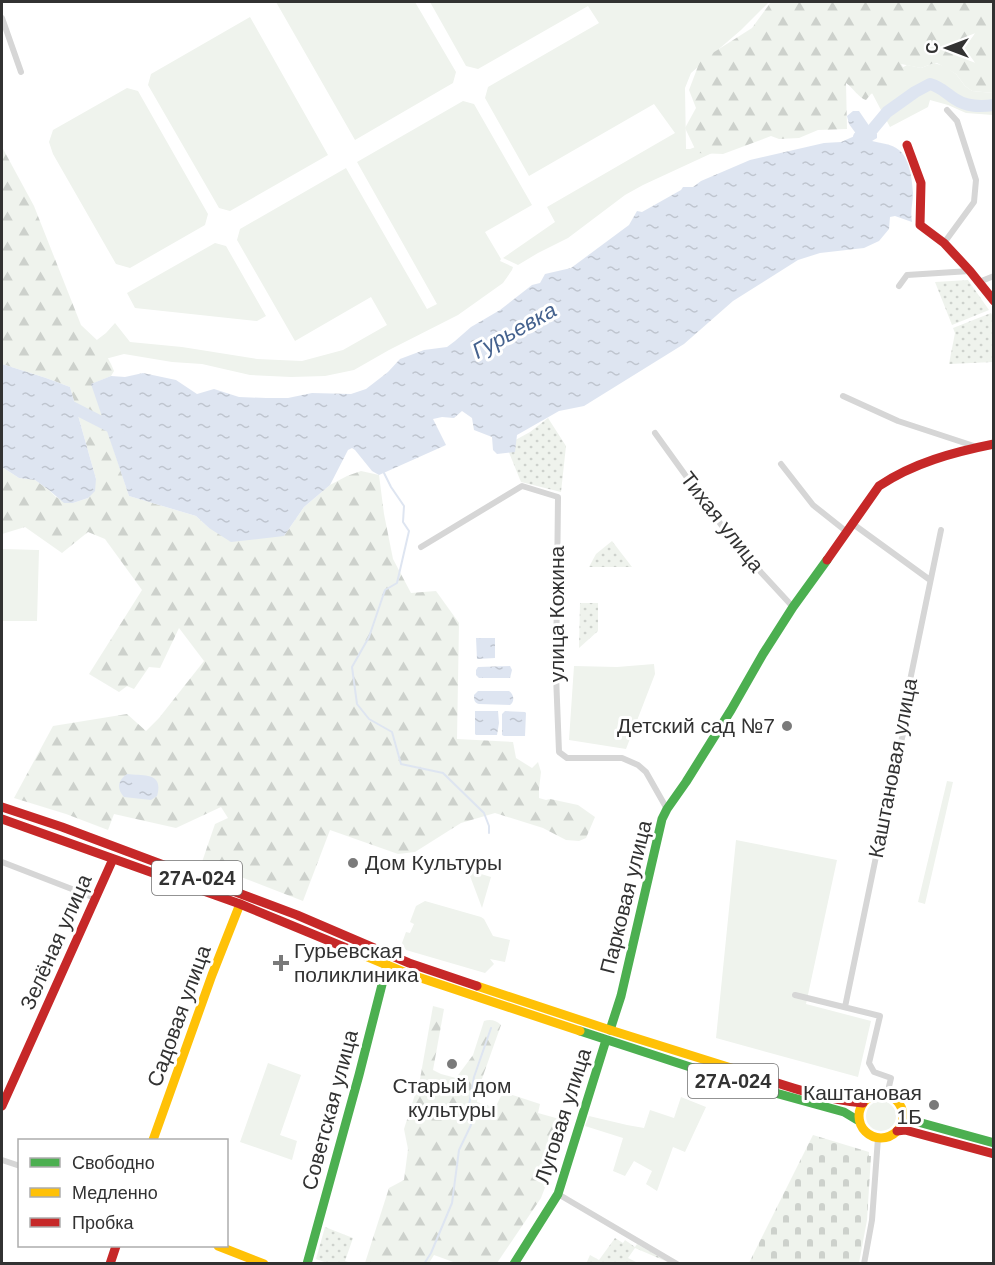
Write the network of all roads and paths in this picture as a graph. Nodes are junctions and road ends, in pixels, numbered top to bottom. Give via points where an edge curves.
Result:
1 (2, 18) edge
2 (21, 72) dead end
3 (947, 110) dead end
4 (907, 145) dead end
5 (944, 243) junction
6 (970, 271) junction
7 (993, 276) edge
8 (980, 282) junction
9 (899, 286) dead end
10 (993, 301) edge
11 (843, 396) dead end
12 (655, 433) dead end
13 (993, 444) edge
14 (978, 447) junction
15 (781, 464) dead end
16 (850, 528) junction
17 (941, 530) dead end
18 (421, 546) dead end
19 (930, 580) junction
20 (793, 607) junction
21 (2, 807) edge
22 (667, 809) junction
23 (2, 819) edge
24 (113, 859) junction
25 (2, 862) edge
26 (95, 898) junction
27 (240, 904) junction
28 (391, 955) junction
29 (387, 965) junction
30 (795, 995) dead end
31 (845, 1007) junction
32 (608, 1035) junction
33 (887, 1095) junction
34 (863, 1104) junction
35 (2, 1106) edge
36 (903, 1113) junction
37 (858, 1121) junction
38 (897, 1131) junction
39 (878, 1138) junction
40 (153, 1139) edge
41 (993, 1143) edge
42 (993, 1154) edge
43 (2, 1160) edge
44 (18, 1166) edge
45 (558, 1194) junction
46 (115, 1247) edge
47 (223, 1247) edge
48 (110, 1263) edge
49 (264, 1263) edge
50 (307, 1263) edge
51 (514, 1263) edge
52 (677, 1263) edge
53 (864, 1263) edge

1 - 2 street
3 - 5 street via 957,121 976,180 975,202
4 - 5 main road via 921,183 920,225
5 - 6 main road
6 - 8 main road
6 - 9 street via 907,275
7 - 8 street
8 - 10 main road
11 - 14 street via 898,421
12 - 20 street, Тихая улица via 735,544
13 - 14 main road, Парковая улица
14 - 16 main road, Парковая улица via 889,478
15 - 16 street via 813,505
16 - 19 street
16 - 20 main road, Парковая улица
17 - 19 street, Каштановая улица
18 - 22 street, улица Кожина via 522,486 558,497 556,675 560,752 567,758 622,758 638,765
19 - 31 street, Каштановая улица via 903,734
20 - 22 main road, Парковая улица
21 - 28 main road, 27А-024 via 297,915
22 - 32 main road, Парковая улица
23 - 24 main road, 27А-024
24 - 26 main road, Зелёная улица
24 - 27 main road, 27А-024
25 - 26 street
26 - 35 main road, Зелёная улица
27 - 29 main road, 27А-024
27 - 40 main road, Садовая улица
28 - 29 main road, Советская улица
28 - 32 main road, 27А-024
29 - 32 main road, 27А-024
29 - 50 main road, Советская улица
30 - 31 street
31 - 33 street via 880,1016 869,1063 874,1072 891,1077
32 - 34 main road, 27А-024
32 - 37 main road, 27А-024 via 736,1082 844,1112
32 - 45 main road, Луговая улица
33 - 34 main road via 871,1096
33 - 36 main road
34 - 37 main road
36 - 38 main road
36 - 41 main road via 918,1122
37 - 39 main road, 27А-024 via 863,1131
38 - 39 main road
38 - 42 main road
39 - 53 street via 872,1220
43 - 44 street
45 - 51 main road, Луговая улица
45 - 52 street
46 - 48 main road
47 - 49 main road

